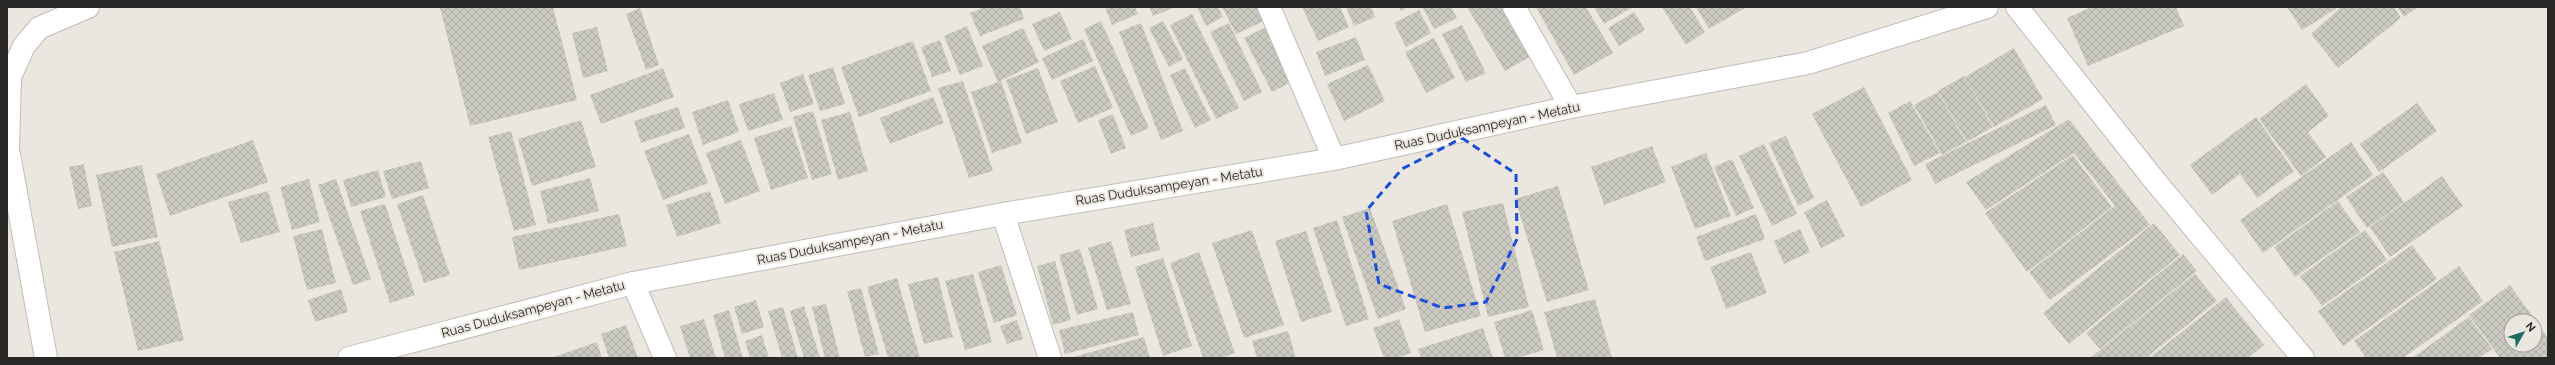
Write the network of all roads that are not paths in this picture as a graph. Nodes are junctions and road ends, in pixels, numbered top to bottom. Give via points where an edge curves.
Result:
1 (88, 7) edge
2 (1269, 7) edge
3 (1514, 7) edge
4 (1987, 7) edge
5 (2017, 7) edge
6 (1571, 107) junction
7 (1334, 159) junction
8 (1003, 214) junction
9 (633, 283) junction
10 (46, 358) edge
11 (349, 358) edge
12 (665, 358) edge
13 (1050, 358) edge
14 (2303, 358) edge

1 - 10 main road via 39,28 24,46 10,77 8,149
2 - 7 main road
3 - 6 main road
4 - 6 main road, Ruas Duduksampeyan - Metatu via 1808,63
5 - 14 main road via 2154,180
6 - 7 main road, Ruas Duduksampeyan - Metatu
7 - 8 main road, Ruas Duduksampeyan - Metatu
8 - 9 main road, Ruas Duduksampeyan - Metatu
8 - 13 main road
9 - 11 main road, Ruas Duduksampeyan - Metatu
9 - 12 main road

